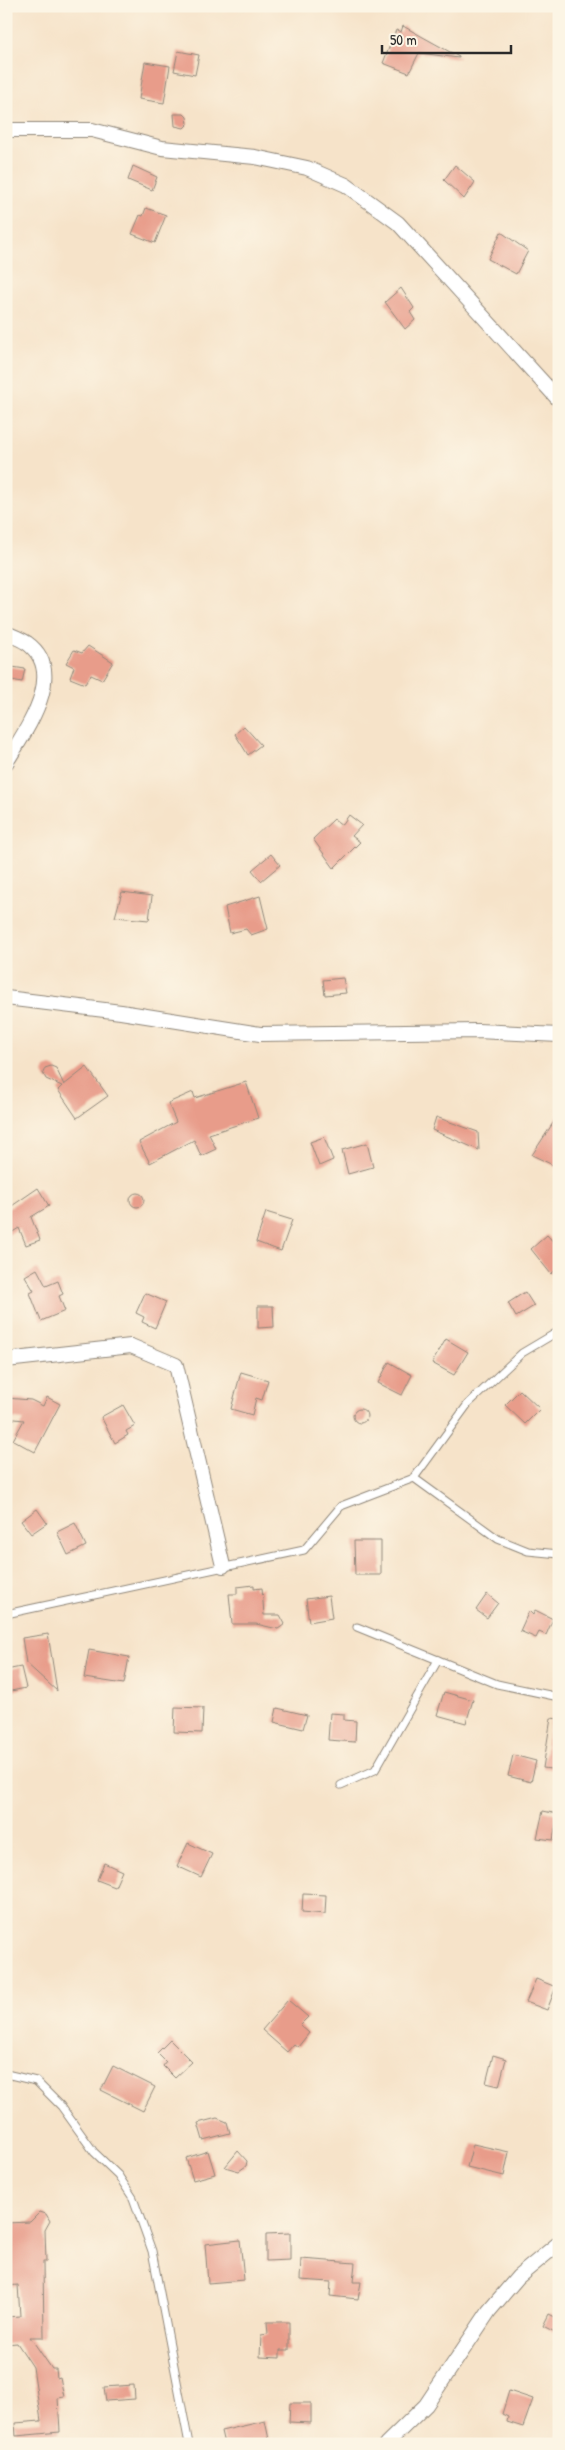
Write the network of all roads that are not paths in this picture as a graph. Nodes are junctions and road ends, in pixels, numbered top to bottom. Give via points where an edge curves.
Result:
1 (6, 130) edge
2 (559, 400) edge
3 (6, 633) edge
4 (6, 763) edge
5 (6, 998) edge
6 (559, 1035) edge
7 (559, 1331) edge
8 (6, 1360) edge
9 (414, 1478) junction
10 (559, 1554) edge
11 (224, 1566) junction
12 (6, 1614) edge
13 (357, 1627) dead end
14 (438, 1660) junction
15 (559, 1697) edge
16 (341, 1784) dead end
17 (6, 2074) edge
18 (559, 2243) edge
19 (189, 2444) edge
20 (386, 2444) edge

1 - 2 street via 92,130 162,148 255,157 307,168 346,185 398,223
3 - 4 street via 28,644 43,664 44,683 37,710
5 - 6 street via 260,1034 478,1031
7 - 9 lane via 522,1353 468,1404
8 - 11 street via 131,1346 176,1365
9 - 10 lane via 498,1539 528,1551
9 - 11 lane via 341,1506 304,1550
11 - 12 lane
13 - 14 lane
14 - 15 lane via 497,1684
14 - 16 lane via 375,1770
17 - 19 lane via 36,2081 61,2106 94,2152 118,2175 134,2198 152,2251
18 - 20 street via 518,2277 489,2311 426,2405

